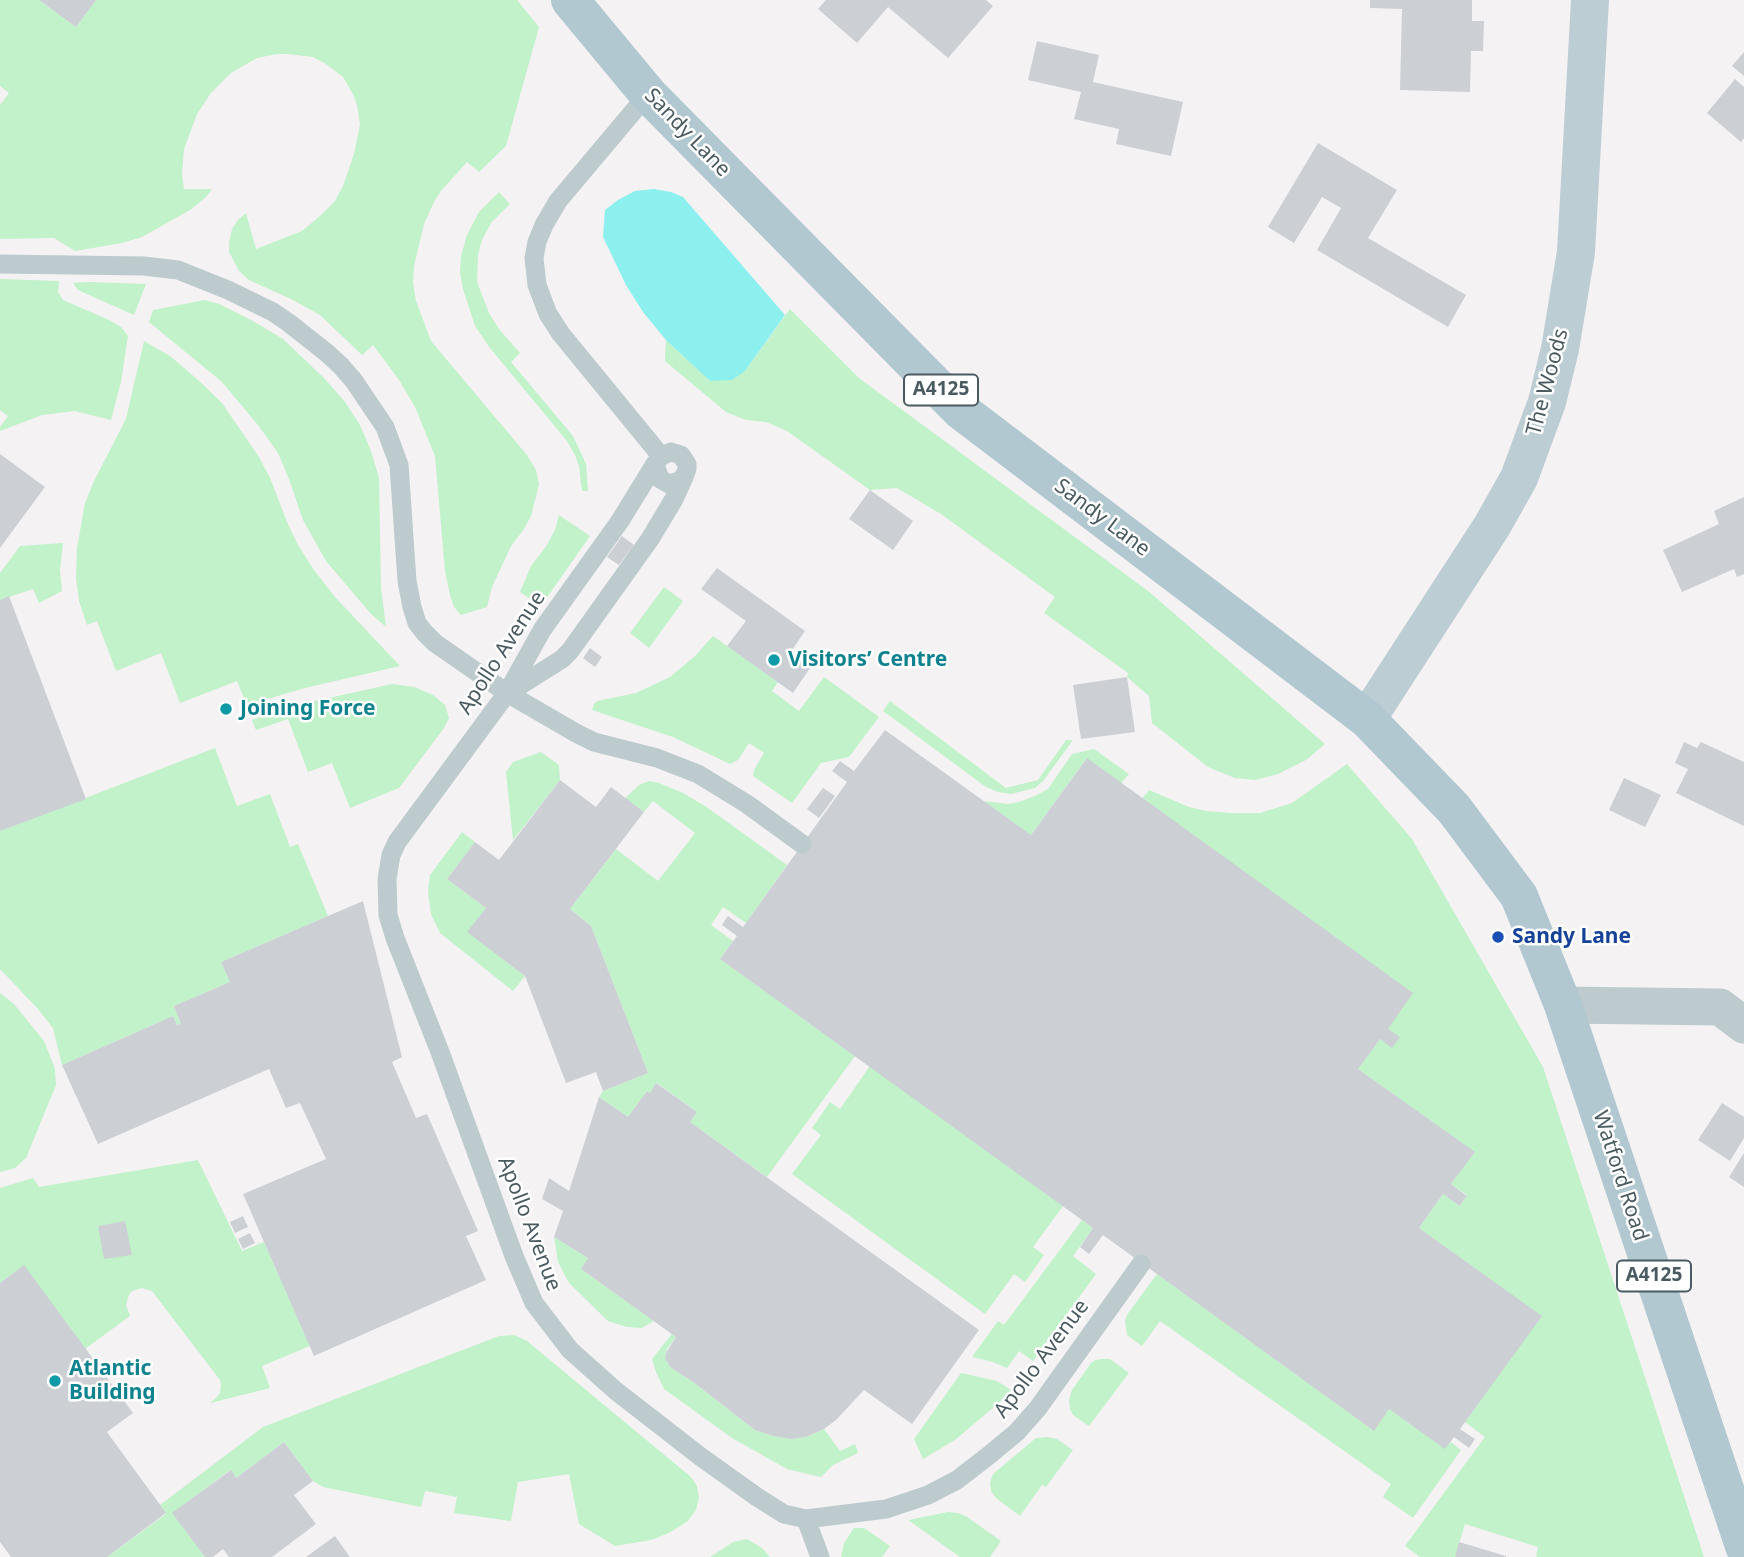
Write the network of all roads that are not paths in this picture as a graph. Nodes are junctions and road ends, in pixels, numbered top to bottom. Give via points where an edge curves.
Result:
1 (570, 0) edge
2 (1590, 0) edge
3 (648, 94) junction
4 (0, 264) edge
5 (658, 460) junction
6 (507, 694) junction
7 (1367, 719) junction
8 (802, 845) dead end
9 (1563, 1005) junction
10 (1744, 1025) edge
11 (1141, 1264) dead end
12 (806, 1519) junction
13 (1744, 1546) edge
14 (820, 1557) edge

1 - 3 main road, Sandy Lane / A4125
2 - 7 main road, The Woods via 1576,252 1547,402 1519,478 1492,526
3 - 5 lane via 558,201 544,225 534,258 537,285 548,314
3 - 7 main road, Sandy Lane / A4125 via 960,410
4 - 6 lane via 178,270 273,312 309,337 354,381 385,427 399,465 407,581 417,623 435,643
5 - 6 lane, Apollo Avenue via 542,630
5 - 6 lane via 671,452 681,455 687,464 674,499 650,539 570,651
6 - 8 lane via 594,742 698,774
6 - 12 lane, Apollo Avenue via 391,855 386,887 395,938 534,1303 570,1350 617,1391 757,1497 784,1514
7 - 9 main road, Sandy Lane / A4125 via 1454,809 1519,896
9 - 10 street via 1720,1007
9 - 13 main road, Watford Road / A4125
11 - 12 lane, Apollo Avenue via 1038,1408 1017,1432 957,1480 886,1509
12 - 14 lane

